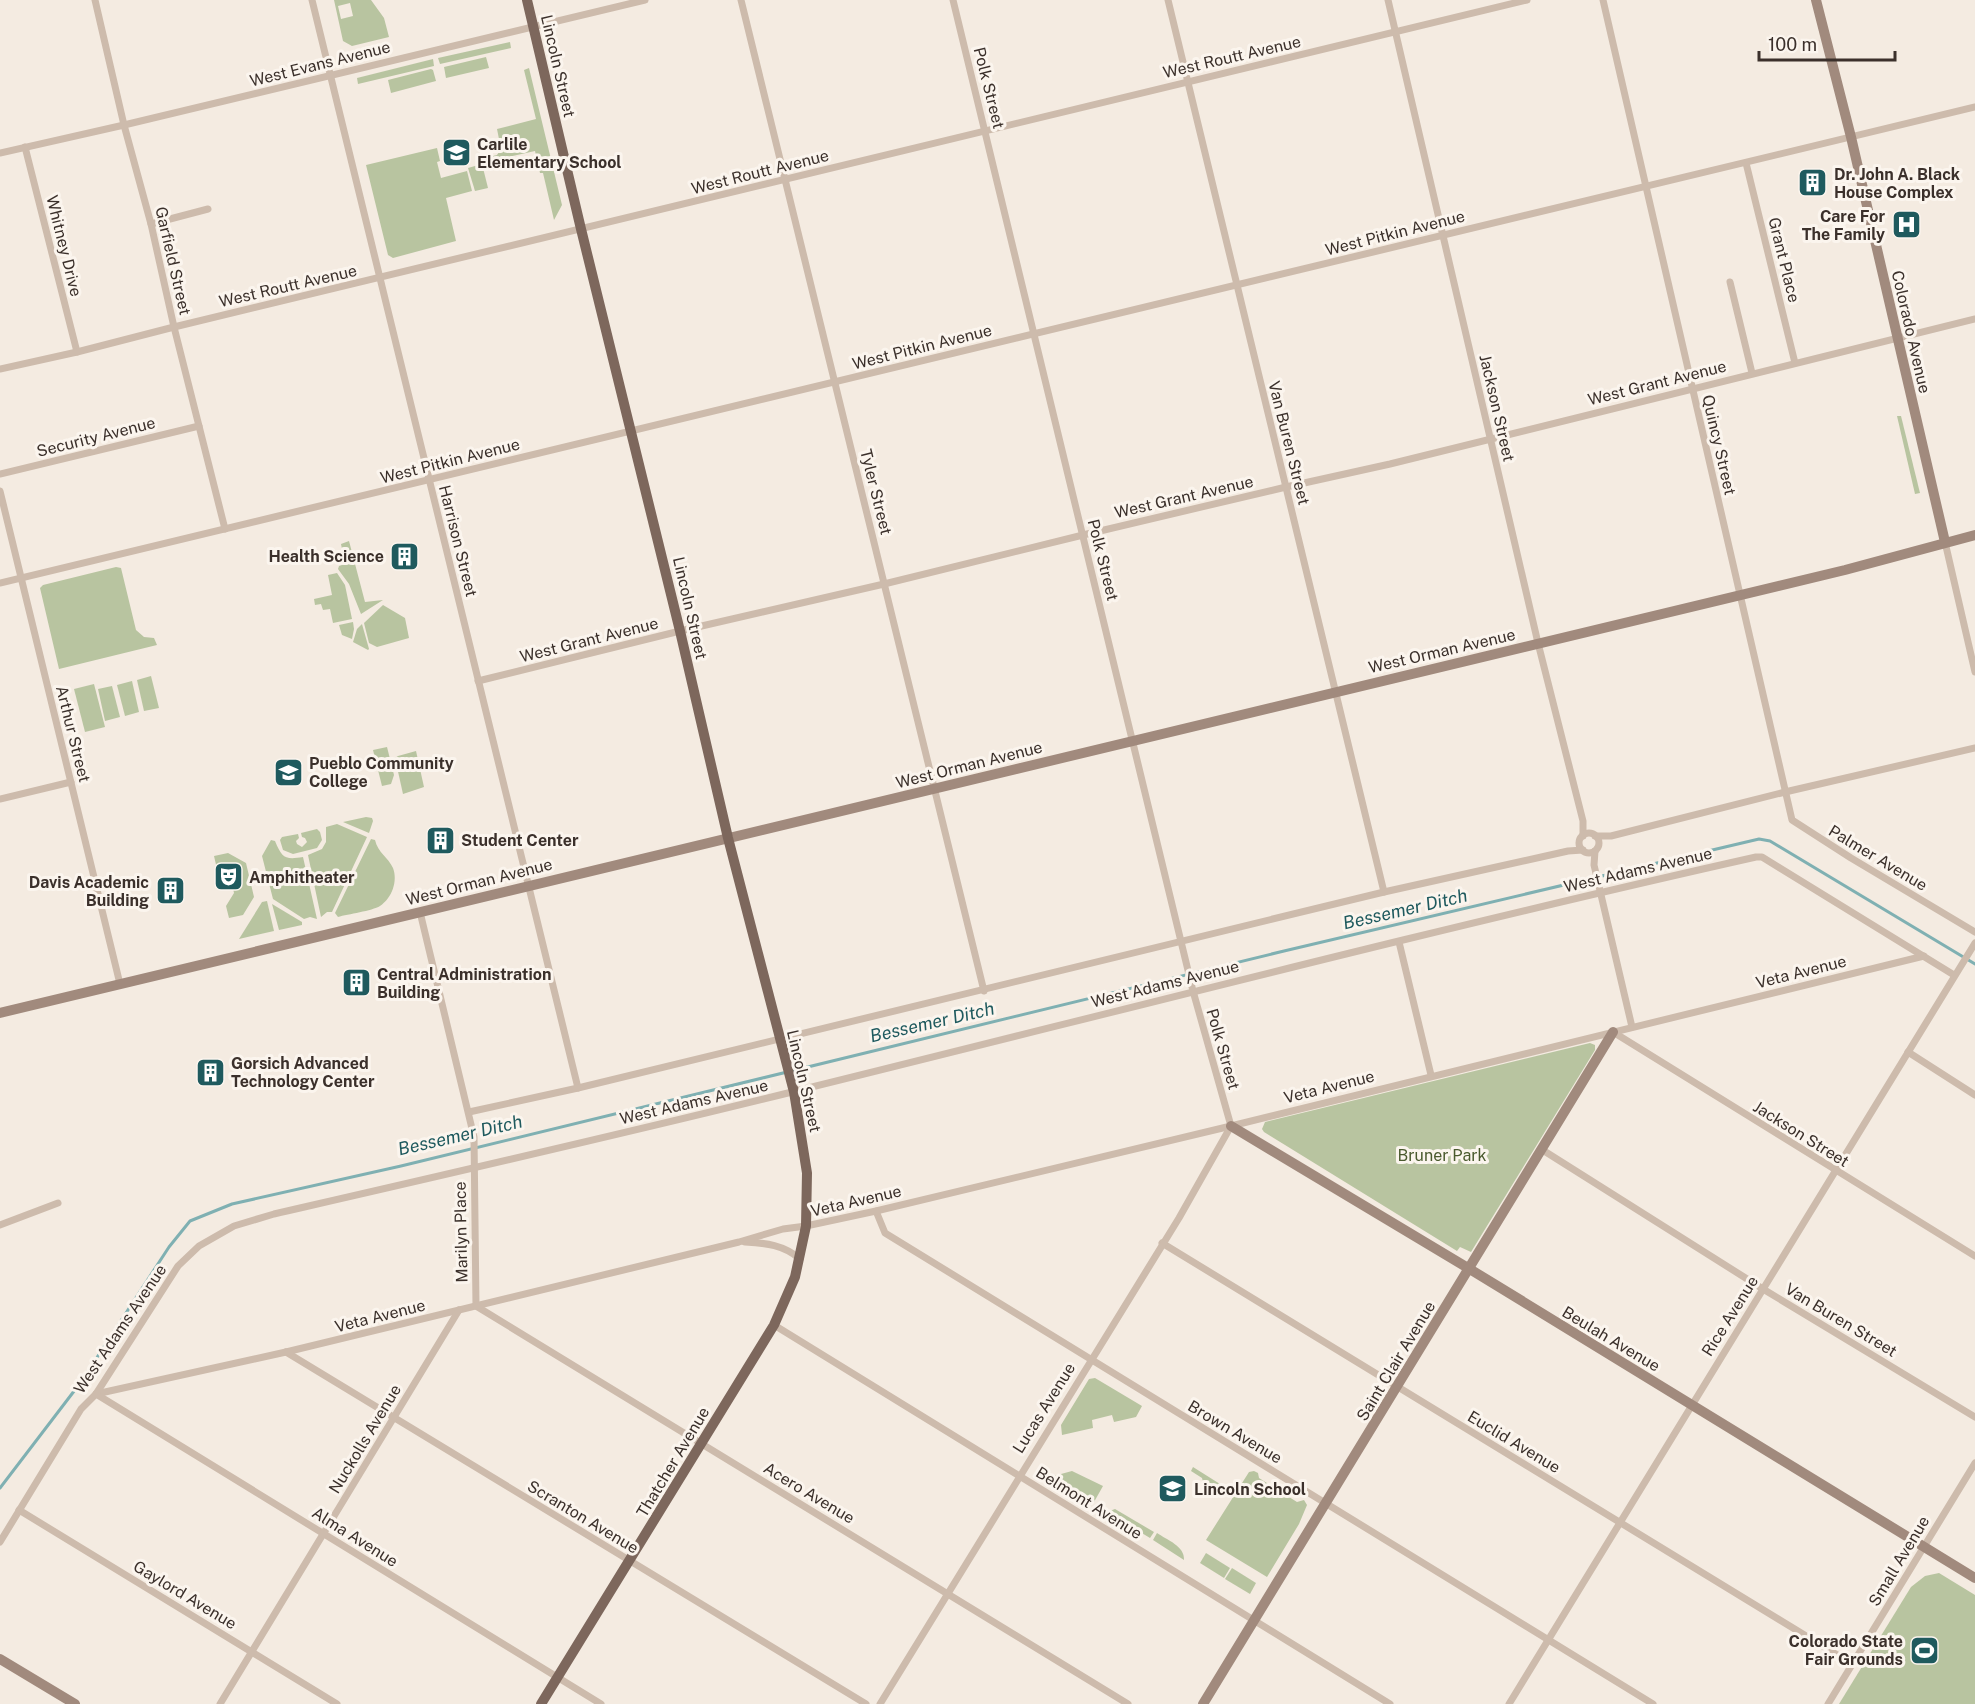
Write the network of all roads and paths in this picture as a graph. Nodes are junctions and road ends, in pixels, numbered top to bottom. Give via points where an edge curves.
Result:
1 (95, 0) edge
2 (312, 0) edge
3 (527, 0) edge
4 (645, 0) edge
5 (741, 0) edge
6 (953, 0) edge
7 (1168, 0) edge
8 (1388, 0) edge
9 (1527, 0) edge
10 (1603, 0) edge
11 (1816, 0) edge
12 (622, 3) edge
13 (533, 27) junction
14 (1395, 32) junction
15 (329, 75) junction
16 (1188, 81) junction
17 (1975, 107) edge
18 (124, 125) junction
19 (985, 131) junction
20 (1851, 137) junction
21 (25, 147) junction
22 (0, 153) edge
23 (1746, 163) junction
24 (785, 180) junction
25 (1646, 187) junction
26 (208, 209) dead end
27 (151, 224) junction
28 (581, 229) junction
29 (1443, 236) junction
30 (380, 278) junction
31 (1730, 282) dead end
32 (1237, 285) junction
33 (1975, 319) edge
34 (174, 327) junction
35 (1034, 334) junction
36 (1897, 338) junction
37 (76, 352) junction
38 (1795, 363) junction
39 (0, 369) edge
40 (1752, 374) junction
41 (835, 382) junction
42 (1692, 389) junction
43 (199, 426) junction
44 (632, 431) junction
45 (1491, 439) junction
46 (0, 474) edge
47 (429, 480) junction
48 (1286, 487) junction
49 (0, 491) edge
50 (225, 529) junction
51 (1083, 535) junction
52 (1975, 535) edge
53 (1945, 542) junction
54 (20, 578) junction
55 (0, 583) edge
56 (884, 584) junction
57 (1740, 595) junction
58 (680, 631) junction
59 (1538, 643) junction
60 (1975, 672) edge
61 (478, 681) junction
62 (1335, 692) junction
63 (1133, 741) junction
64 (1975, 748) edge
65 (71, 782) junction
66 (935, 789) junction
67 (1785, 792) junction
68 (0, 799) edge
69 (728, 838) junction
70 (1589, 843) junction
71 (528, 886) junction
72 (1384, 892) junction
73 (1601, 892) junction
74 (420, 912) junction
75 (1975, 932) edge
76 (1181, 942) junction
77 (1399, 942) junction
78 (1975, 943) edge
79 (1924, 956) junction
80 (1954, 975) junction
81 (120, 984) junction
82 (984, 991) junction
83 (1193, 991) junction
84 (0, 1012) edge
85 (1632, 1027) junction
86 (1613, 1032) junction
87 (779, 1038) junction
88 (1908, 1052) junction
89 (1431, 1075) junction
90 (578, 1088) junction
91 (794, 1092) junction
92 (1975, 1095) edge
93 (469, 1112) junction
94 (1231, 1126) junction
95 (1541, 1149) junction
96 (474, 1168) junction
97 (1836, 1172) junction
98 (58, 1203) dead end
99 (876, 1211) junction
100 (0, 1225) edge
101 (806, 1226) junction
102 (739, 1242) junction
103 (1162, 1243) junction
104 (1975, 1256) edge
105 (800, 1259) junction
106 (1468, 1268) junction
107 (1763, 1289) junction
108 (476, 1306) junction
109 (459, 1310) junction
110 (774, 1325) junction
111 (286, 1352) junction
112 (1090, 1359) junction
113 (1397, 1386) junction
114 (96, 1394) junction
115 (1690, 1406) junction
116 (1975, 1417) edge
117 (394, 1418) junction
118 (702, 1444) junction
119 (1975, 1463) edge
120 (1019, 1475) junction
121 (1325, 1503) junction
122 (19, 1510) junction
123 (1621, 1523) junction
124 (323, 1534) junction
125 (0, 1542) edge
126 (1923, 1547) junction
127 (630, 1562) junction
128 (1975, 1578) edge
129 (948, 1593) junction
130 (1254, 1621) junction
131 (1547, 1640) junction
132 (252, 1652) junction
133 (0, 1659) edge
134 (1852, 1664) junction
135 (557, 1678) junction
136 (75, 1704) edge
137 (220, 1704) edge
138 (337, 1704) edge
139 (541, 1704) edge
140 (601, 1704) edge
141 (866, 1704) edge
142 (880, 1704) edge
143 (1128, 1704) edge
144 (1203, 1704) edge
145 (1390, 1704) edge
146 (1509, 1704) edge
147 (1653, 1704) edge
148 (1828, 1704) edge

1 - 18 street, Garfield Street
2 - 15 street, Harrison Street
3 - 13 main road, Lincoln Street
4 - 12 street, West Evans Avenue
5 - 24 street, Tyler Street
6 - 19 street, Polk Street
7 - 16 street, Van Buren Street
8 - 14 street, Jackson Street
9 - 14 street, West Routt Avenue
10 - 25 street, Quincy Street
11 - 20 street, Colorado Avenue
12 - 13 street, West Evans Avenue
13 - 15 street, West Evans Avenue
13 - 28 main road, Lincoln Street
14 - 16 street, West Routt Avenue
14 - 29 street, Jackson Street
15 - 18 street, West Evans Avenue
15 - 30 street, Harrison Street
16 - 19 street, West Routt Avenue
16 - 32 street, Van Buren Street
17 - 20 street, West Pitkin Avenue
18 - 21 street, West Evans Avenue
18 - 27 street, Garfield Street
19 - 24 street, West Routt Avenue
19 - 35 street, Polk Street
20 - 23 street, West Pitkin Avenue
20 - 36 street, Colorado Avenue
21 - 22 street, West Evans Avenue
21 - 37 street, Whitney Drive
23 - 25 street, West Pitkin Avenue
23 - 38 street, Grant Place
24 - 28 street, West Routt Avenue
24 - 41 street, Tyler Street
25 - 29 street, West Pitkin Avenue
25 - 42 street, Quincy Street
26 - 27 street
27 - 34 street, Garfield Street
28 - 30 street, West Routt Avenue
28 - 44 main road, Lincoln Street
29 - 32 street, West Pitkin Avenue
29 - 45 street, Jackson Street
30 - 34 street, West Routt Avenue
30 - 47 street, Harrison Street
31 - 40 street
32 - 35 street, West Pitkin Avenue
32 - 48 street, Van Buren Street
33 - 36 street, West Grant Avenue
34 - 37 street, West Routt Avenue
34 - 43 street, Garfield Street
35 - 41 street, West Pitkin Avenue
35 - 51 street, Polk Street
36 - 38 street, West Grant Avenue
36 - 53 street, Colorado Avenue
37 - 39 street, West Routt Avenue
38 - 40 street, West Grant Avenue
40 - 42 street, West Grant Avenue
41 - 44 street, West Pitkin Avenue
41 - 56 street, Tyler Street
42 - 45 street, West Grant Avenue
42 - 57 street, Quincy Street
43 - 46 street, Security Avenue
43 - 50 street, Garfield Street
44 - 47 street, West Pitkin Avenue
44 - 58 main road, Lincoln Street
45 - 48 street, West Grant Avenue
45 - 59 street, Jackson Street
47 - 50 street, West Pitkin Avenue
47 - 61 street, Harrison Street
48 - 51 street, West Grant Avenue
48 - 62 street, Van Buren Street
49 - 54 street, Arthur Street
50 - 54 street, West Pitkin Avenue
51 - 56 street, West Grant Avenue
51 - 63 street, Polk Street
52 - 53 street, West Orman Avenue
53 - 57 street, West Orman Avenue
53 - 60 street, Colorado Avenue
54 - 55 street, West Pitkin Avenue
54 - 65 street, Arthur Street
56 - 58 street, West Grant Avenue
56 - 66 street, Tyler Street
57 - 59 street, West Orman Avenue
57 - 67 street, Quincy Street
58 - 61 street, West Grant Avenue
58 - 69 main road, Lincoln Street
59 - 62 street, West Orman Avenue
59 - 70 street, Jackson Street
61 - 71 street, Harrison Street
62 - 63 street, West Orman Avenue
62 - 72 street, Van Buren Street
63 - 66 street, West Orman Avenue
63 - 76 street, Polk Street
64 - 67 street, West Adams Avenue
65 - 68 street
65 - 81 street, Arthur Street
66 - 69 street, West Orman Avenue
66 - 82 street, Tyler Street
67 - 70 street, West Adams Avenue
67 - 75 street, Palmer Avenue via 1792,820
69 - 71 street, West Orman Avenue
69 - 87 main road, Lincoln Street
70 - 72 street, West Adams Avenue
70 - 73 street, Jackson Street
71 - 74 street, West Orman Avenue
71 - 90 street, Harrison Street
72 - 76 street, West Adams Avenue
73 - 77 street, West Adams Avenue
73 - 79 street, West Adams Avenue via 1762,857
73 - 85 street, Jackson Street
74 - 81 street, West Orman Avenue
74 - 93 street
76 - 82 street, West Adams Avenue
76 - 83 street, Polk Street
77 - 83 street, West Adams Avenue
77 - 89 street
78 - 80 street, Rice Avenue
79 - 80 street
79 - 85 street, Veta Avenue
80 - 88 street, Rice Avenue
81 - 84 street, West Orman Avenue
82 - 87 street, West Adams Avenue
83 - 91 street, West Adams Avenue
83 - 94 street, Polk Street
85 - 86 street, Veta Avenue
86 - 89 street, Veta Avenue
86 - 95 street, Saint Clair Avenue
86 - 97 street, Jackson Street
87 - 90 street, West Adams Avenue
87 - 91 main road, Lincoln Street
88 - 92 street
88 - 97 street, Rice Avenue
89 - 94 street, Veta Avenue
90 - 93 street, West Adams Avenue
91 - 96 street, West Adams Avenue
91 - 101 main road, Lincoln Street via 807,1173
93 - 96 street, Marilyn Place
94 - 99 street, Veta Avenue
94 - 103 street, Lucas Avenue
94 - 106 street, Beulah Avenue
95 - 106 street, Saint Clair Avenue
95 - 107 street, Van Buren Street
96 - 108 street, Marilyn Place
96 - 114 street, West Adams Avenue via 274,1214 234,1226 199,1246 178,1266
97 - 104 street, Jackson Street
97 - 107 street, Rice Avenue
98 - 100 street
99 - 101 street, Veta Avenue
99 - 112 street, Brown Avenue via 885,1233
101 - 102 street, Veta Avenue
101 - 105 main road, Thatcher Avenue
102 - 105 street, Veta Avenue via 780,1246
102 - 108 street, Veta Avenue
103 - 112 street, Lucas Avenue
103 - 113 street, Euclid Avenue
105 - 110 main road, Thatcher Avenue
106 - 113 street, Saint Clair Avenue
106 - 115 street, Beulah Avenue
107 - 115 street, Rice Avenue
107 - 116 street, Van Buren Street
108 - 109 street, Veta Avenue
108 - 118 street, Acero Avenue
109 - 111 street, Veta Avenue
109 - 117 street, Nuckolls Avenue
110 - 118 main road, Thatcher Avenue
110 - 120 street, Belmont Avenue
111 - 114 street, Veta Avenue
111 - 117 street, Scranton Avenue
112 - 120 street, Lucas Avenue
112 - 121 street, Brown Avenue
113 - 121 street, Saint Clair Avenue
113 - 123 street, Euclid Avenue
114 - 122 street, West Adams Avenue via 81,1409
114 - 124 street, Alma Avenue
115 - 123 street, Rice Avenue
115 - 126 street, Beulah Avenue
117 - 124 street, Nuckolls Avenue
117 - 127 street, Scranton Avenue
118 - 127 main road, Thatcher Avenue
118 - 129 street, Acero Avenue
119 - 126 street, Small Avenue
120 - 129 street, Lucas Avenue
120 - 130 street, Belmont Avenue
121 - 130 street, Saint Clair Avenue
121 - 131 street, Brown Avenue
122 - 125 street, West Adams Avenue
122 - 132 street, Gaylord Avenue
123 - 131 street, Rice Avenue
123 - 134 street, Euclid Avenue
124 - 132 street, Nuckolls Avenue
124 - 135 street, Alma Avenue
126 - 128 street, Beulah Avenue
126 - 134 street, Small Avenue
127 - 135 main road, Thatcher Avenue
127 - 141 street, Scranton Avenue
129 - 142 street, Lucas Avenue
129 - 143 street, Acero Avenue
130 - 144 street, Saint Clair Avenue
130 - 145 street, Belmont Avenue
131 - 146 street, Rice Avenue
131 - 147 street, Brown Avenue
132 - 137 street, Nuckolls Avenue
132 - 138 street, Gaylord Avenue
133 - 136 street
134 - 148 street, Small Avenue
135 - 139 main road, Thatcher Avenue
135 - 140 street, Alma Avenue

